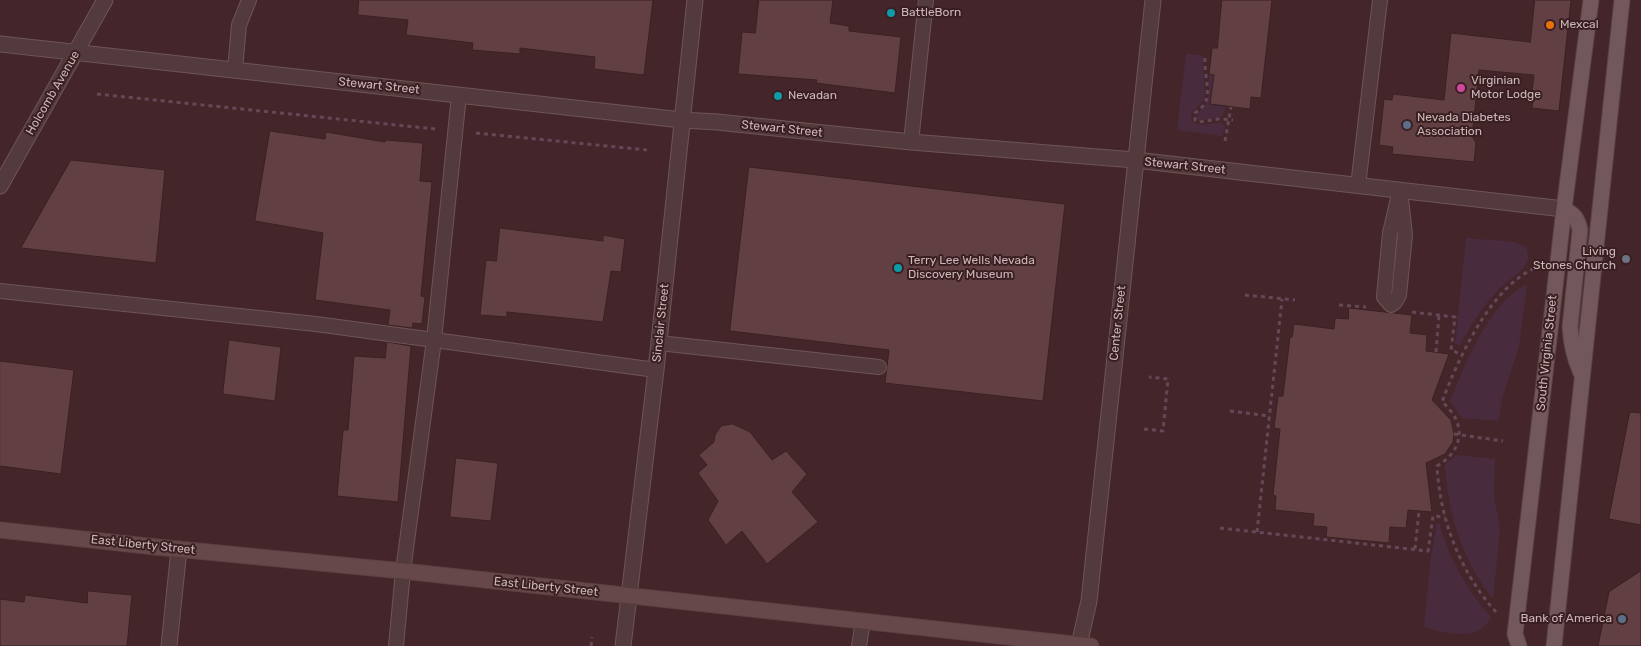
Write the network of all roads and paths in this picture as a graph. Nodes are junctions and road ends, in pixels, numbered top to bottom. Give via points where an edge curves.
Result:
1 (105, 0) edge
2 (249, 0) edge
3 (695, 0) edge
4 (926, 0) edge
5 (1153, 0) edge
6 (1380, 0) edge
7 (1591, 0) edge
8 (1622, 0) edge
9 (0, 44) edge
10 (76, 52) junction
11 (1205, 58) dead end
12 (235, 70) junction
13 (97, 94) dead end
14 (459, 95) junction
15 (1231, 107) dead end
16 (682, 120) junction
17 (1231, 120) junction
18 (456, 131) junction
19 (1226, 141) dead end
20 (911, 142) junction
21 (647, 150) dead end
22 (1135, 160) junction
23 (0, 186) edge
24 (1358, 186) junction
25 (1400, 190) junction
26 (1564, 209) junction
27 (1535, 268) dead end
28 (0, 291) edge
29 (1246, 295) dead end
30 (1282, 299) junction
31 (1296, 300) dead end
32 (1339, 305) dead end
33 (1366, 308) dead end
34 (1403, 311) dead end
35 (1440, 315) junction
36 (434, 340) junction
37 (658, 343) junction
38 (1436, 352) dead end
39 (1462, 355) junction
40 (879, 367) dead end
41 (656, 370) junction
42 (1582, 376) junction
43 (1150, 377) dead end
44 (1230, 411) dead end
45 (1270, 416) junction
46 (1144, 429) dead end
47 (1454, 434) dead end
48 (1460, 435) junction
49 (1503, 441) dead end
50 (1419, 510) dead end
51 (1445, 517) junction
52 (1220, 528) dead end
53 (0, 530) edge
54 (1257, 532) junction
55 (179, 549) junction
56 (1415, 549) junction
57 (403, 571) junction
58 (629, 596) junction
59 (1498, 615) dead end
60 (863, 621) junction
61 (592, 637) dead end
62 (170, 646) edge
63 (396, 646) edge
64 (591, 646) edge
65 (623, 646) edge
66 (859, 646) edge
67 (1083, 646) edge
68 (1519, 646) edge
69 (1554, 646) edge

1 - 10 street, Holcomb Avenue
2 - 12 lane via 239,25
3 - 16 street, Sinclair Street
4 - 20 lane
5 - 22 street, Center Street
6 - 24 lane
7 - 26 main road, South Virginia Street
8 - 42 main road
9 - 10 street, Stewart Street
10 - 12 street, Stewart Street
10 - 23 street, Holcomb Avenue
11 - 17 path via 1208,94 1204,105 1195,113 1195,120
12 - 14 street, Stewart Street
13 - 18 path
14 - 16 street, Stewart Street
14 - 18 lane
15 - 17 path
16 - 20 street, Stewart Street
16 - 37 street, Sinclair Street
17 - 19 path
18 - 21 path
18 - 36 lane
20 - 22 street, Stewart Street
22 - 24 street, Stewart Street
22 - 67 street, Center Street
24 - 25 street, Stewart Street
25 - 25 lane via 1390,233 1384,296 1391,306 1399,295 1405,235
25 - 26 street, Stewart Street
26 - 42 main road via 1575,216 1580,230 1570,327 1575,359
26 - 68 main road, South Virginia Street via 1515,634
27 - 39 path via 1512,283 1497,300
28 - 36 lane via 316,324
29 - 30 path
30 - 31 path
30 - 45 path
32 - 33 path
34 - 35 path
35 - 38 path
35 - 39 path via 1455,317 1451,350
36 - 41 lane
36 - 57 lane
37 - 40 lane
37 - 41 street, Sinclair Street
39 - 48 path via 1442,402 1456,418
41 - 58 street, Sinclair Street
42 - 69 main road
43 - 46 path via 1168,379 1163,431
44 - 45 path
45 - 54 path
47 - 48 path
48 - 49 path
48 - 51 path via 1451,454 1437,466 1438,489
50 - 56 path
51 - 56 path via 1433,516 1428,551
51 - 59 path via 1468,574
52 - 54 path
53 - 55 main road, East Liberty Street
54 - 56 path
55 - 57 main road, East Liberty Street
55 - 62 street
57 - 58 main road, East Liberty Street
57 - 63 lane
58 - 60 main road, East Liberty Street
58 - 65 street, Sinclair Street
60 - 66 lane
60 - 67 main road, East Liberty Street
61 - 64 path

